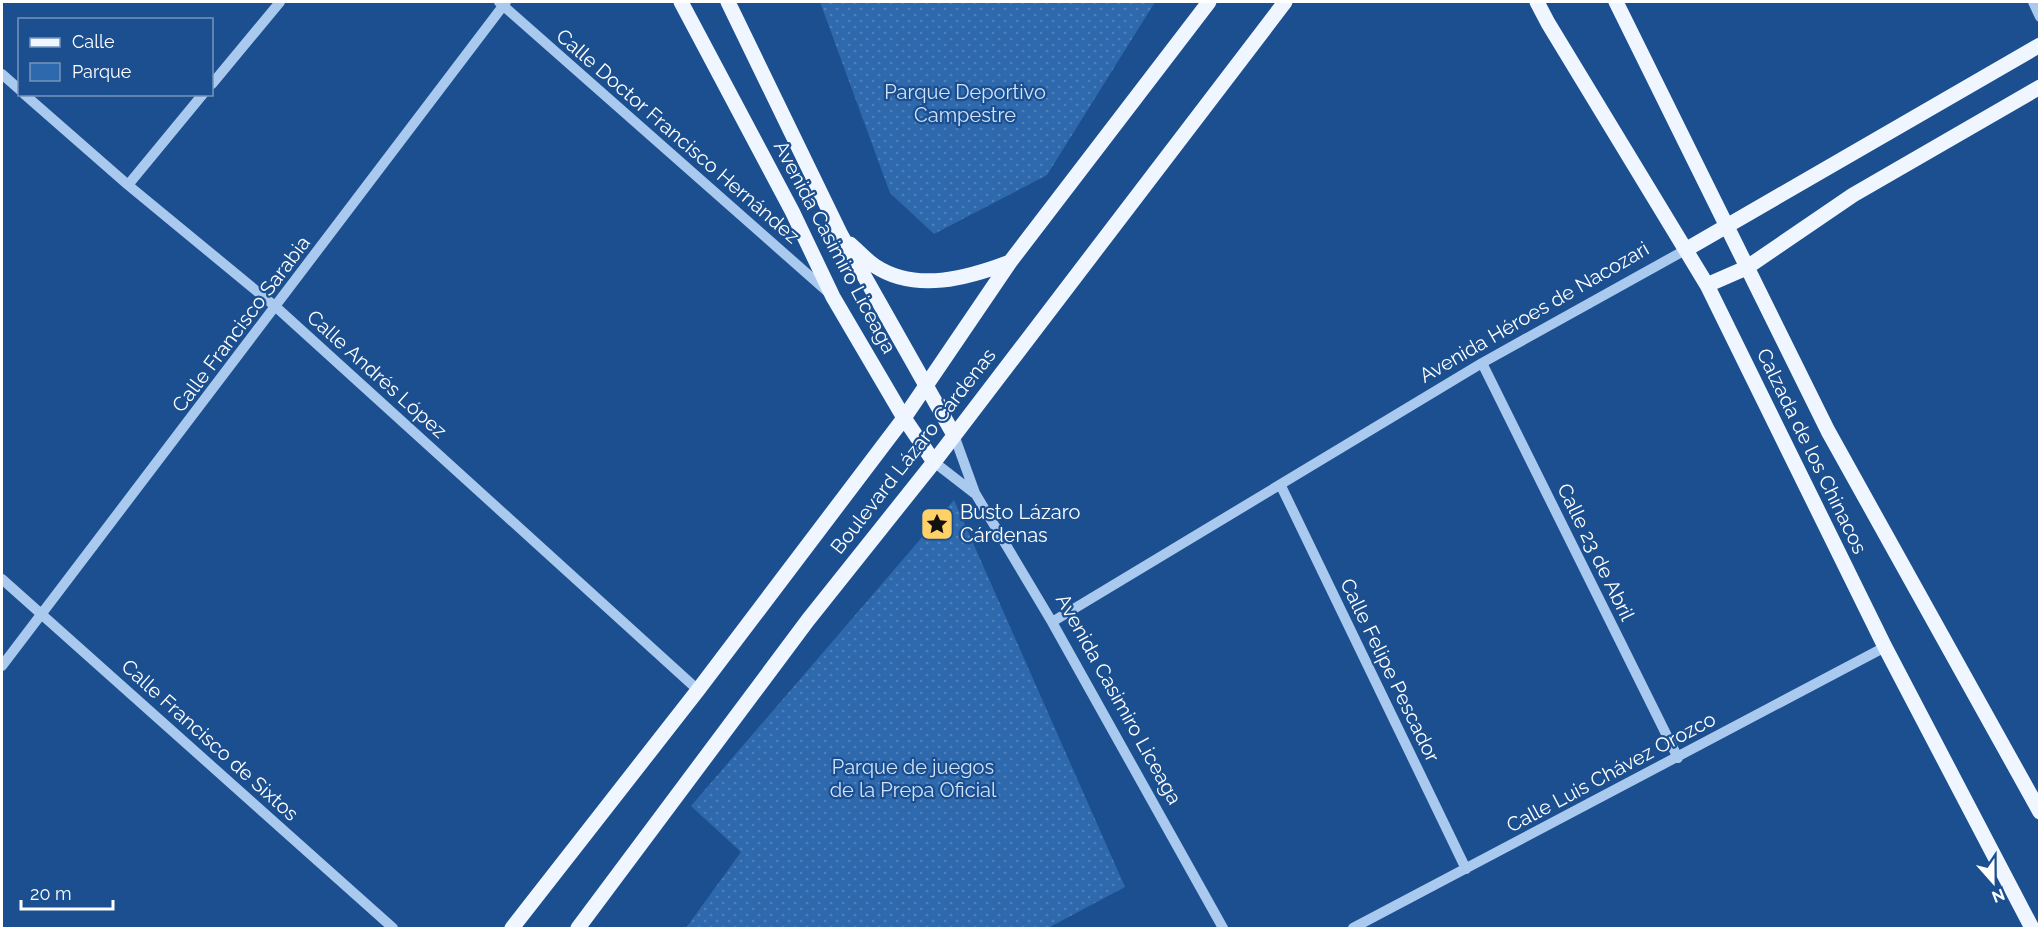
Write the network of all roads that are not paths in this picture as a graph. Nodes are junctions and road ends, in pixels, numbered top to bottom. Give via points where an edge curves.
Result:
1 (280, 2) edge
2 (681, 2) edge
3 (728, 2) edge
4 (1209, 2) edge
5 (1285, 2) edge
6 (1538, 2) edge
7 (1616, 2) edge
8 (2032, 2) edge
9 (502, 3) edge
10 (2040, 17) edge
11 (2040, 45) edge
12 (2, 74) edge
13 (213, 83) edge
14 (2040, 87) edge
15 (18, 88) edge
16 (26, 96) edge
17 (201, 96) edge
18 (128, 186) junction
19 (1728, 227) junction
20 (841, 235) junction
21 (1687, 249) junction
22 (1010, 262) junction
23 (1746, 268) junction
24 (1707, 285) junction
25 (833, 297) junction
26 (276, 307) junction
27 (1482, 363) junction
28 (925, 388) junction
29 (904, 418) junction
30 (954, 435) junction
31 (933, 462) junction
32 (1281, 486) junction
33 (975, 493) junction
34 (2, 579) edge
35 (42, 615) junction
36 (1052, 622) junction
37 (1885, 647) junction
38 (2, 666) edge
39 (698, 690) junction
40 (1678, 758) junction
41 (2040, 812) edge
42 (1466, 869) junction
43 (393, 928) edge
44 (512, 928) edge
45 (578, 928) edge
46 (1222, 928) edge
47 (1353, 928) edge
48 (2032, 928) edge

1 - 13 street
2 - 25 main road, Avenida Casimiro Liceaga
3 - 20 main road, Avenida Casimiro Liceaga
4 - 22 main road, Boulevard Lázaro Cárdenas
5 - 30 main road, Boulevard Lázaro Cárdenas
6 - 21 main road, Calzada de los Chinacos
7 - 19 main road, Calzada de los Chinacos
8 - 10 street
9 - 25 street, Calle Doctor Francisco Hernández
9 - 26 street, Calle Francisco Sarabia
11 - 19 main road, Avenida Héroes de Nacozari
12 - 15 street
14 - 23 main road via 1853,195
16 - 18 street, Calle Andrés López
17 - 18 street
18 - 26 street, Calle Andrés López
19 - 21 main road, Avenida Héroes de Nacozari
19 - 23 main road, Calzada de los Chinacos
20 - 22 main road via 876,266 908,280 947,280
20 - 28 main road, Avenida Casimiro Liceaga
21 - 24 main road, Calzada de los Chinacos
21 - 27 street, Avenida Héroes de Nacozari
22 - 28 main road, Boulevard Lázaro Cárdenas
23 - 24 main road
23 - 41 main road, Calzada de los Chinacos via 1827,432
24 - 37 main road, Calzada de los Chinacos
25 - 29 main road, Avenida Casimiro Liceaga
26 - 35 street, Calle Francisco Sarabia
26 - 39 street, Calle Andrés López
27 - 32 street, Avenida Héroes de Nacozari
27 - 40 street, Calle 23 de Abril
28 - 29 main road, Boulevard Lázaro Cárdenas
28 - 30 main road, Avenida Casimiro Liceaga
29 - 31 main road, Avenida Casimiro Liceaga
29 - 39 main road, Boulevard Lázaro Cárdenas
30 - 31 main road, Boulevard Lázaro Cárdenas
30 - 33 street, Avenida Casimiro Liceaga
31 - 33 street, Avenida Casimiro Liceaga
31 - 45 main road, Boulevard Lázaro Cárdenas via 808,620
32 - 36 street, Avenida Héroes de Nacozari
32 - 42 street, Calle Felipe Pescador
33 - 36 street, Avenida Casimiro Liceaga
34 - 35 street, Calle Francisco de Sixtos
35 - 38 street, Calle Francisco Sarabia
35 - 43 street, Calle Francisco de Sixtos
36 - 46 street, Avenida Casimiro Liceaga
37 - 40 street, Calle Luis Chávez Orozco
37 - 48 main road, Calzada de los Chinacos
39 - 44 main road, Boulevard Lázaro Cárdenas
40 - 42 street, Calle Luis Chávez Orozco
42 - 47 street, Calle Luis Chávez Orozco

